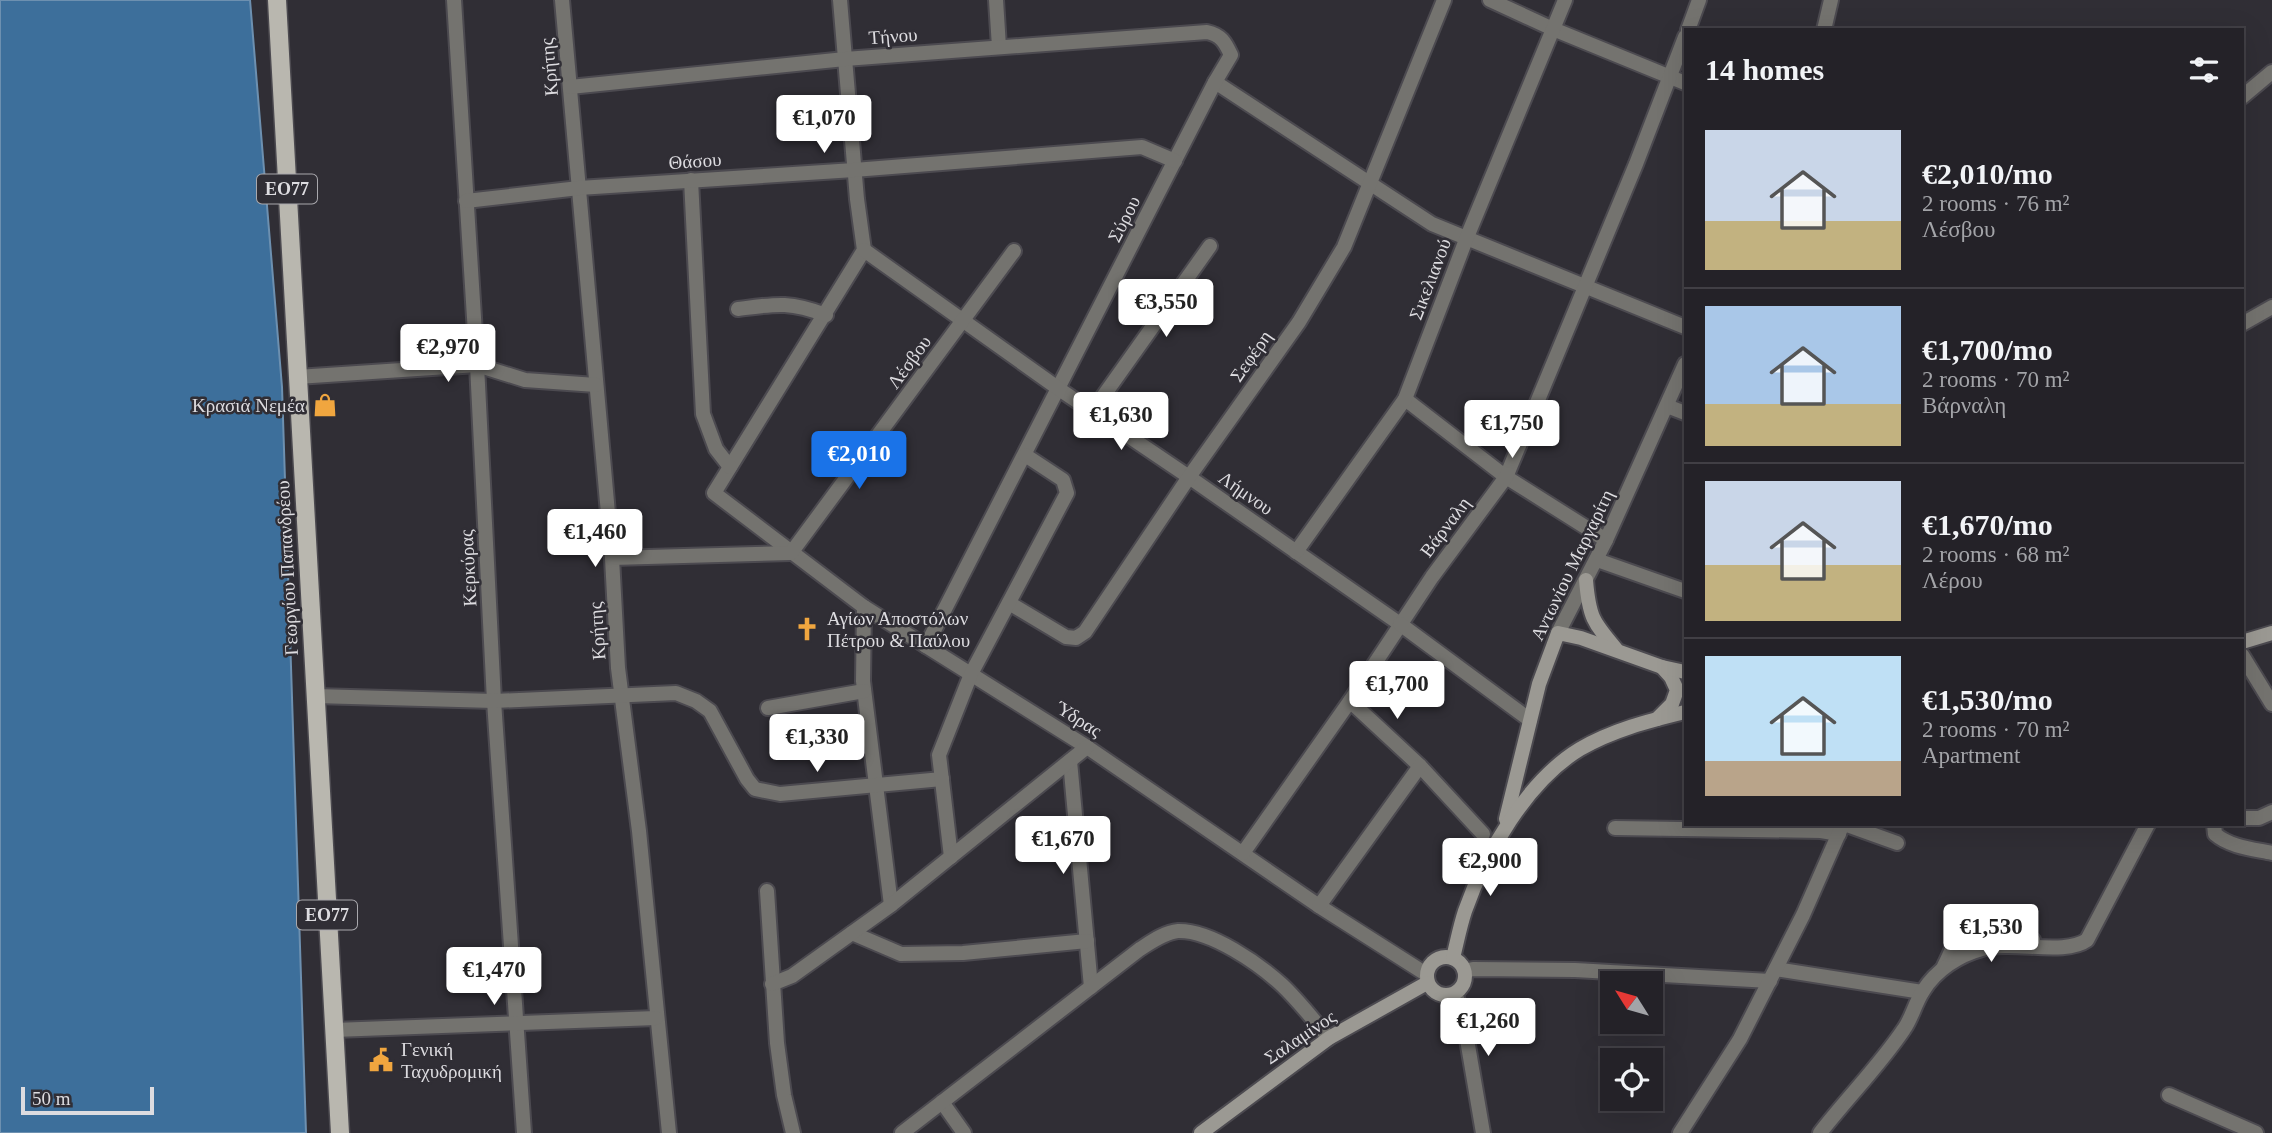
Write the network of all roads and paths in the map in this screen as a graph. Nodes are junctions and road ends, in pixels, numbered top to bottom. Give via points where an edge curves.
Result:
1 (277, 0) edge
2 (454, 0) edge
3 (562, 0) edge
4 (840, 0) edge
5 (996, 0) edge
6 (1444, 0) edge
7 (1490, 0) edge
8 (1565, 0) edge
9 (1699, 0) edge
10 (1831, 0) edge
11 (1689, 28) edge
12 (1824, 28) edge
13 (1553, 29) junction
14 (1219, 35) joint
15 (1684, 40) edge
16 (999, 47) junction
17 (845, 59) junction
18 (2272, 72) edge
19 (1670, 78) junction
20 (1215, 82) junction
21 (1684, 83) edge
22 (570, 87) junction
23 (2244, 95) edge
24 (1175, 161) junction
25 (854, 170) junction
26 (691, 180) junction
27 (1370, 184) junction
28 (579, 188) junction
29 (466, 201) junction
30 (1467, 237) junction
31 (1210, 246) dead end
32 (864, 250) junction
33 (1014, 251) dead end
34 (1585, 286) junction
35 (2272, 307) edge
36 (738, 309) dead end
37 (826, 315) junction
38 (964, 320) junction
39 (2244, 323) edge
40 (1684, 327) edge
41 (477, 365) junction
42 (1684, 366) edge
43 (297, 377) junction
44 (596, 385) junction
45 (1059, 389) junction
46 (1405, 399) junction
47 (1667, 406) junction
48 (1092, 412) junction
49 (1684, 413) edge
50 (1025, 456) junction
51 (730, 467) junction
52 (1189, 477) junction
53 (1506, 477) junction
54 (1606, 540) junction
55 (1296, 552) junction
56 (792, 553) junction
57 (612, 558) junction
58 (1597, 560) junction
59 (1586, 580) junction
60 (1684, 591) edge
61 (1009, 603) junction
62 (864, 607) junction
63 (1400, 624) junction
64 (2272, 632) edge
65 (1558, 633) junction
66 (2244, 641) edge
67 (926, 646) junction
68 (1617, 650) junction
69 (2244, 658) edge
70 (1662, 667) junction
71 (1684, 672) edge
72 (971, 674) junction
73 (864, 691) junction
74 (623, 694) junction
75 (315, 696) junction
76 (494, 701) junction
77 (1350, 701) junction
78 (2272, 704) edge
79 (768, 708) dead end
80 (1684, 712) edge
81 (1657, 719) junction
82 (1530, 720) junction
83 (1087, 747) junction
84 (1070, 761) junction
85 (1521, 764) junction
86 (1420, 766) junction
87 (1548, 773) junction
88 (942, 779) junction
89 (876, 786) junction
90 (2272, 812) edge
91 (2244, 818) edge
92 (2147, 826) edge
93 (2210, 826) edge
94 (1615, 828) dead end
95 (1842, 828) edge
96 (1503, 830) junction
97 (1483, 834) dead end
98 (1898, 843) dead end
99 (1243, 853) junction
100 (2272, 853) edge
101 (951, 857) junction
102 (767, 891) dead end
103 (891, 905) junction
104 (1319, 906) junction
105 (852, 933) junction
106 (1087, 940) junction
107 (2055, 946) junction
108 (1453, 958) junction
109 (1941, 970) junction
110 (1465, 971) junction
111 (1773, 975) junction
112 (1427, 979) junction
113 (772, 984) junction
114 (1091, 987) junction
115 (1922, 992) junction
116 (1455, 993) junction
117 (656, 1018) junction
118 (517, 1023) junction
119 (334, 1030) junction
120 (1329, 1038) junction
121 (2169, 1095) dead end
122 (942, 1102) junction
123 (1205, 1132) edge
124 (340, 1133) edge
125 (524, 1133) edge
126 (669, 1133) edge
127 (793, 1133) edge
128 (902, 1133) edge
129 (964, 1133) edge
130 (1483, 1133) edge
131 (1680, 1133) edge
132 (1820, 1133) edge
133 (2256, 1133) edge

1 - 43 main road, Γεωργίου Παπανδρέου / ΕΟ77
2 - 29 street, Κερκύρας
3 - 22 street, Κρήτης
4 - 17 street
5 - 16 street
6 - 27 street, Σεφέρη
7 - 13 street
8 - 13 street, Σικελιανού
9 - 11 street
10 - 12 street
13 - 19 street
13 - 30 street, Σικελιανού
14 - 16 street, Τήνου via 1207,32
14 - 20 street, Σύρου via 1231,55
15 - 19 street, Βάρναλη
16 - 17 street, Τήνου
17 - 22 street, Τήνου
17 - 25 street
18 - 23 street
19 - 21 street
19 - 34 street, Βάρναλη
20 - 24 street, Σύρου
20 - 27 street
22 - 28 street, Κρήτης
24 - 25 street, Θάσου via 1142,147
24 - 45 street, Σύρου
25 - 26 street, Θάσου
25 - 32 street
26 - 28 street, Θάσου
26 - 51 street via 704,414 716,449
27 - 30 street via 1432,224
27 - 52 street, Σεφέρη via 1344,247 1317,293
28 - 29 street, Θάσου
28 - 44 street, Κρήτης
29 - 41 street, Κερκύρας
30 - 34 street
30 - 46 street, Σικελιανού
31 - 48 street
32 - 37 street
32 - 38 street, Λήμνου
33 - 38 street, Λέσβου
34 - 40 street
34 - 53 street, Βάρναλη
35 - 39 street
36 - 37 street via 782,303
37 - 51 street
38 - 45 street, Λήμνου
38 - 56 street, Λέσβου
41 - 43 street
41 - 44 street via 525,380
41 - 76 street, Κερκύρας
42 - 47 street, Αντωνίου Μαργαρίτη
43 - 75 main road, Γεωργίου Παπανδρέου / ΕΟ77
44 - 57 street, Κρήτης
45 - 48 street, Λήμνου
45 - 50 street, Σύρου
46 - 53 street
46 - 55 street, Σικελιανού
47 - 49 street
47 - 54 street, Αντωνίου Μαργαρίτη
48 - 52 street, Λήμνου
50 - 61 street via 1061,478 1067,491
50 - 67 street, Σύρου
51 - 56 street, Ύδρας via 714,493
52 - 55 street, Λήμνου
52 - 61 street, Σεφέρη via 1082,635 1066,637
53 - 54 street
53 - 63 street, Βάρναλη
54 - 58 street, Αντωνίου Μαργαρίτη
55 - 63 street, Λήμνου
56 - 57 street
56 - 62 street, Ύδρας
57 - 74 street, Κρήτης
58 - 59 street, Αντωνίου Μαργαρίτη
58 - 60 street
59 - 65 street, Αντωνίου Μαργαρίτη
59 - 68 main road via 1589,613
61 - 72 street
62 - 67 street, Ύδρας
62 - 73 street
63 - 77 street, Βάρναλη
63 - 82 street, Λήμνου
64 - 66 main road
65 - 68 main road
65 - 82 main road, Αντωνίου Μαργαρίτη
67 - 72 street, Ύδρας
68 - 70 main road
69 - 78 street
70 - 71 main road
70 - 81 main road via 1677,690 1672,704
72 - 83 street, Ύδρας
72 - 88 street via 939,755
73 - 79 street
73 - 89 street
74 - 76 street
74 - 89 street via 676,693 710,711 755,789 780,794
74 - 117 street, Κρήτης
75 - 76 street
75 - 119 main road, Γεωργίου Παπανδρέου / ΕΟ77
76 - 118 street, Κερκύρας
77 - 86 street
77 - 99 street, Βάρναλη
80 - 81 main road
81 - 87 main road via 1599,739
82 - 85 main road, Αντωνίου Μαργαρίτη
83 - 84 street
83 - 99 street, Ύδρας
84 - 101 street
84 - 106 street
85 - 87 main road via 1534,774
85 - 96 main road, Αντωνίου Μαργαρίτη
86 - 97 street
86 - 104 street
87 - 96 main road
88 - 89 street
88 - 101 street
89 - 103 street
90 - 91 street
92 - 107 street via 2091,935 2076,946
93 - 100 street via 2227,841
94 - 95 street
95 - 98 street
95 - 111 street
96 - 108 main road via 1465,912
99 - 104 street, Ύδρας
101 - 103 street
102 - 113 street
103 - 105 street
104 - 112 street, Ύδρας
105 - 106 street via 901,954 963,953
105 - 113 street via 792,976
106 - 114 street
107 - 109 street via 1990,947
107 - 109 street via 1973,923 1962,930
108 - 110 main road
108 - 112 main road via 1430,963
109 - 115 street
110 - 111 street
110 - 116 main road via 1464,983
111 - 115 street
111 - 131 street via 1740,1039
112 - 116 main road via 1436,993
112 - 120 main road, Σαλαμίνος
113 - 127 street via 784,1095
114 - 120 street via 1161,936 1193,932 1247,958 1283,986
114 - 122 street
115 - 132 street via 1903,1031
116 - 130 street
117 - 118 street
117 - 126 street, Κρήτης
118 - 119 street
118 - 125 street, Κερκύρας
119 - 124 main road, Γεωργίου Παπανδρέου / ΕΟ77
120 - 123 main road, Σαλαμίνος
121 - 133 street
122 - 128 street
122 - 129 street

